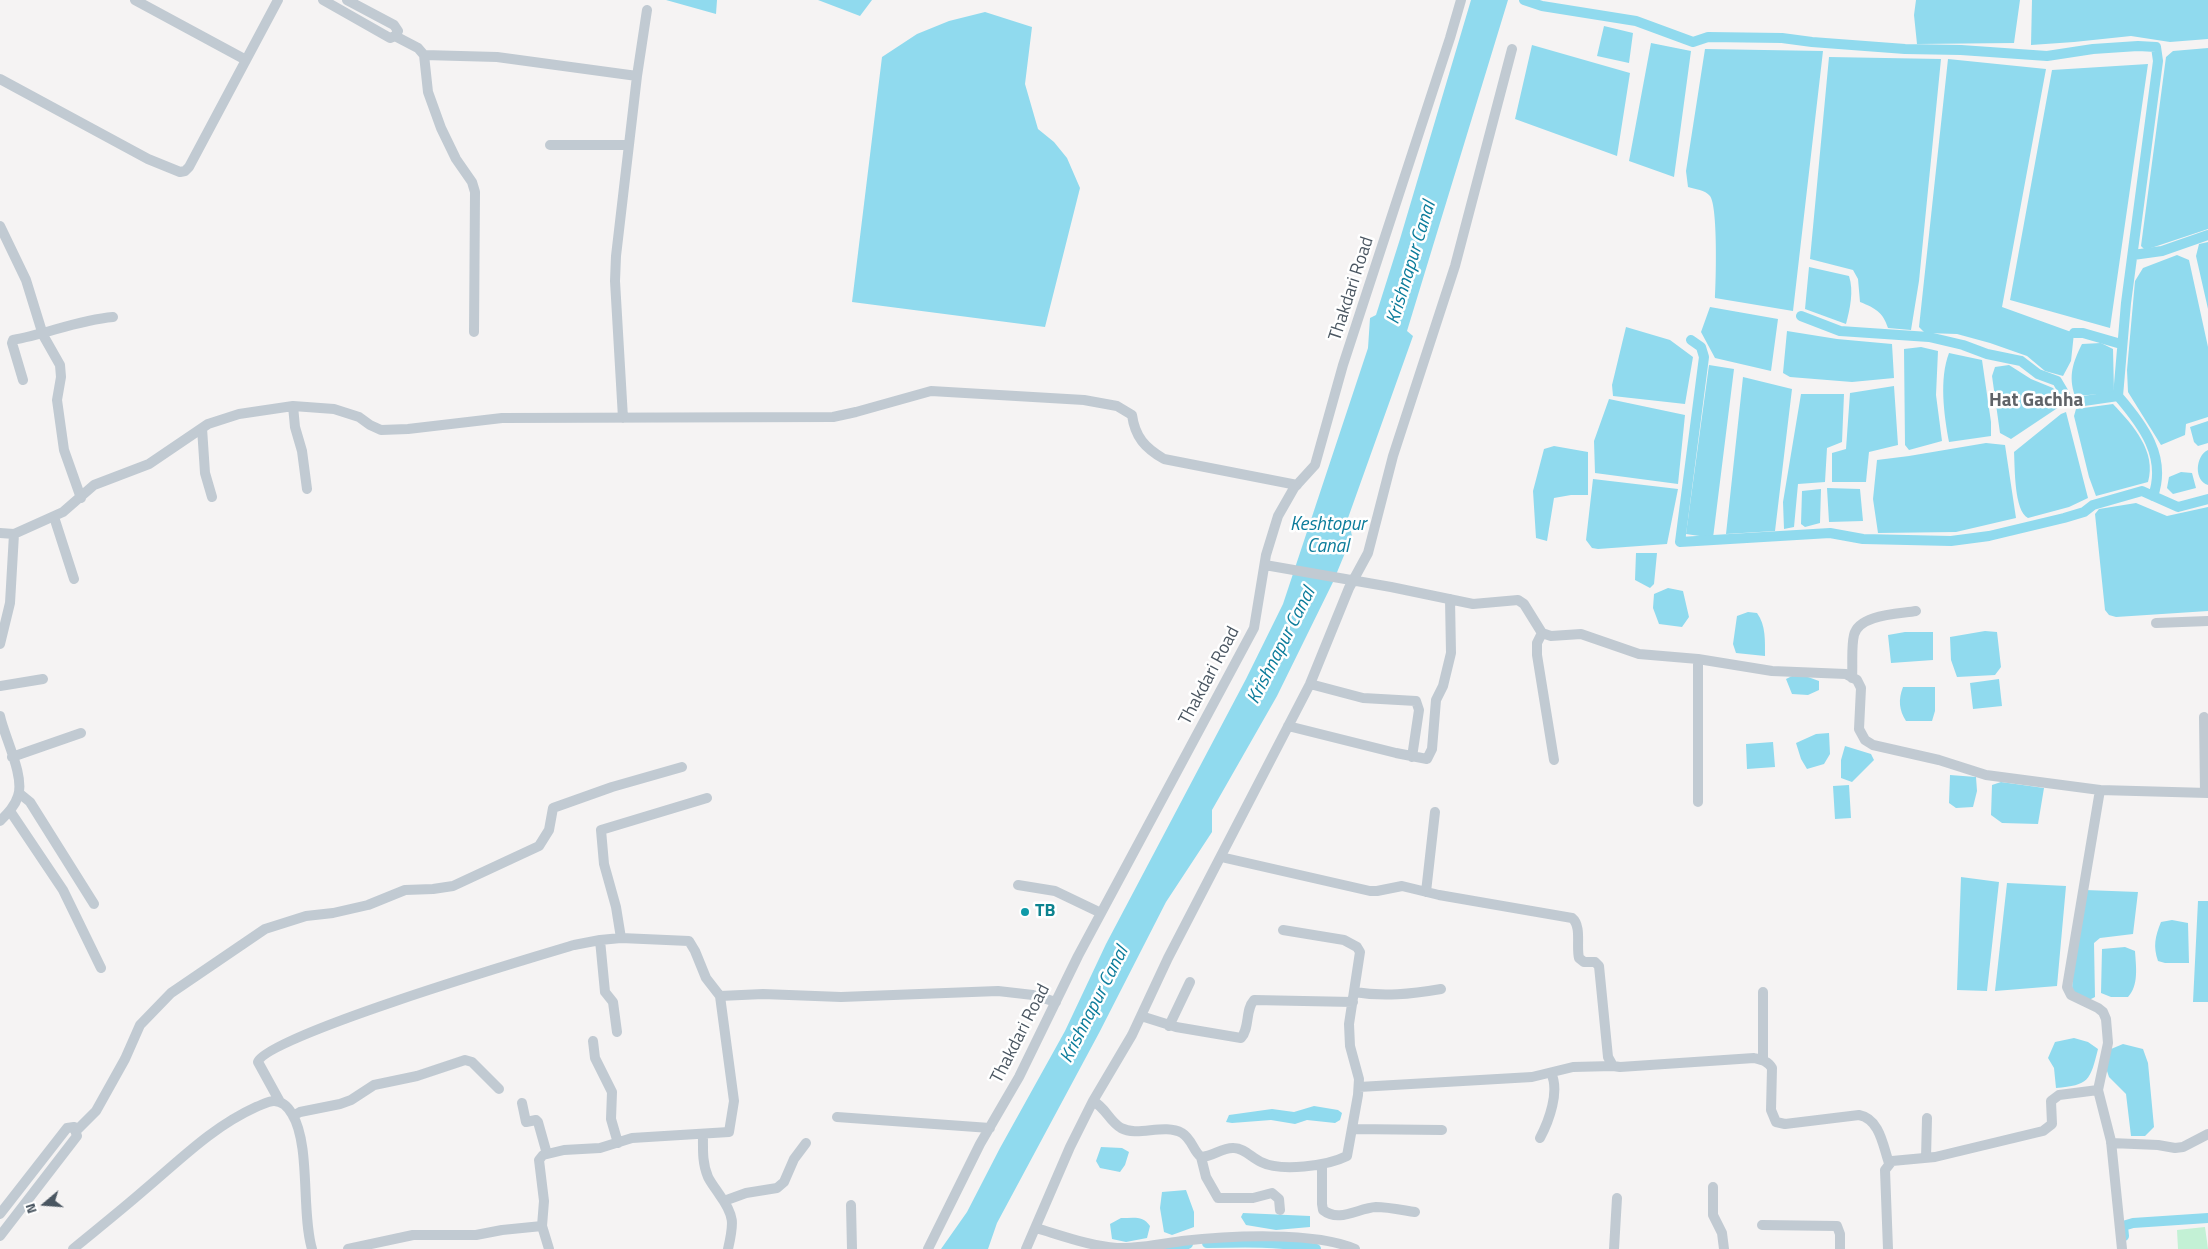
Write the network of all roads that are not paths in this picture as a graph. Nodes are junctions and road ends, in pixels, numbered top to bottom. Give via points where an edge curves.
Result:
1 (135, 0) edge
2 (278, 0) edge
3 (323, 0) edge
4 (348, 0) edge
5 (1461, 0) edge
6 (647, 10) dead end
7 (395, 36) junction
8 (1512, 49) dead end
9 (424, 55) junction
10 (246, 60) junction
11 (637, 76) junction
12 (0, 79) edge
13 (629, 144) junction
14 (550, 145) dead end
15 (0, 226) edge
16 (113, 317) dead end
17 (474, 332) dead end
18 (43, 335) junction
19 (23, 380) dead end
20 (293, 406) junction
21 (622, 418) junction
22 (202, 428) junction
23 (1297, 485) junction
24 (307, 489) dead end
25 (81, 498) junction
26 (212, 498) dead end
27 (54, 517) junction
28 (0, 533) edge
29 (14, 534) junction
30 (1265, 565) junction
31 (74, 579) dead end
32 (1352, 582) junction
33 (1450, 599) junction
34 (1916, 611) dead end
35 (2208, 621) edge
36 (2156, 623) dead end
37 (1542, 633) junction
38 (0, 644) edge
39 (1698, 659) junction
40 (1852, 678) junction
41 (43, 679) dead end
42 (1310, 684) junction
43 (0, 686) edge
44 (0, 716) edge
45 (2204, 717) dead end
46 (1288, 726) junction
47 (81, 733) dead end
48 (12, 757) junction
49 (1412, 757) junction
50 (1554, 760) dead end
51 (682, 766) dead end
52 (2100, 790) junction
53 (19, 793) junction
54 (2207, 793) edge
55 (707, 798) dead end
56 (1698, 802) dead end
57 (10, 812) junction
58 (1435, 812) dead end
59 (0, 821) edge
60 (1221, 857) junction
61 (1018, 885) dead end
62 (1426, 892) junction
63 (94, 904) dead end
64 (1101, 914) junction
65 (1283, 930) dead end
66 (621, 938) junction
67 (600, 940) junction
68 (101, 968) dead end
69 (1190, 982) dead end
70 (1441, 989) dead end
71 (1763, 992) dead end
72 (720, 996) junction
73 (1354, 997) junction
74 (1056, 1002) junction
75 (1141, 1016) junction
76 (1169, 1026) junction
77 (616, 1032) dead end
78 (593, 1041) dead end
79 (1763, 1060) junction
80 (1613, 1066) junction
81 (1551, 1073) junction
82 (1359, 1087) junction
83 (499, 1089) dead end
84 (2098, 1090) junction
85 (1093, 1101) junction
86 (280, 1102) junction
87 (522, 1103) dead end
88 (293, 1116) junction
89 (837, 1117) dead end
90 (1927, 1118) dead end
91 (990, 1128) junction
92 (77, 1130) junction
93 (1352, 1130) junction
94 (1442, 1130) dead end
95 (703, 1134) junction
96 (2208, 1134) edge
97 (1540, 1138) dead end
98 (618, 1143) junction
99 (2111, 1143) junction
100 (806, 1144) dead end
101 (547, 1154) junction
102 (1201, 1157) junction
103 (1926, 1158) junction
104 (1889, 1163) junction
105 (1322, 1164) junction
106 (1713, 1187) dead end
107 (1617, 1198) dead end
108 (724, 1201) junction
109 (851, 1205) dead end
110 (1280, 1210) dead end
111 (1415, 1212) dead end
112 (0, 1214) edge
113 (1762, 1225) dead end
114 (542, 1226) junction
115 (1036, 1228) junction
116 (0, 1236) edge
117 (73, 1249) edge
118 (312, 1249) edge
119 (348, 1249) edge
120 (549, 1249) edge
121 (728, 1249) edge
122 (852, 1249) edge
123 (928, 1249) edge
124 (1026, 1249) edge
125 (1355, 1249) edge
126 (1614, 1249) edge
127 (1724, 1249) edge
128 (1840, 1249) edge
129 (1888, 1249) edge
130 (2122, 1249) edge

1 - 10 street
2 - 10 street
3 - 7 street via 377,32 390,38
4 - 7 street via 394,25 398,31
5 - 23 street, Thakdari Road via 1343,365 1315,465
6 - 11 street
7 - 9 street via 418,48
8 - 32 street via 1455,266 1393,456 1368,553
9 - 11 street via 497,57
9 - 17 street via 428,92 441,128 475,192
10 - 12 street via 189,167 180,172 148,160
11 - 13 street
13 - 14 street
13 - 21 street via 615,281
15 - 18 street via 26,280
16 - 18 street via 85,321
18 - 19 street via 12,342
18 - 25 street via 60,365 57,400 64,450
20 - 21 street via 334,409 359,417 381,430 408,430 502,418
20 - 22 street via 239,414
20 - 24 street
21 - 23 street via 833,417 931,391 1084,400 1117,406 1132,415 1138,438 1149,450 1164,458
22 - 25 street via 149,464 94,485
22 - 26 street via 205,472
23 - 30 street, Thakdari Road via 1278,516
25 - 27 street
27 - 29 street
27 - 31 street
28 - 29 street
29 - 38 street via 10,602
30 - 32 street
30 - 64 street, Thakdari Road via 1254,628
32 - 33 street
32 - 42 street
33 - 37 street via 1479,604 1518,600
33 - 49 street via 1451,654 1436,700 1432,748 1427,759
34 - 40 street via 1869,619 1860,625 1854,635
35 - 36 street
37 - 39 street via 1551,636 1581,634 1639,654
37 - 50 street via 1536,648
39 - 40 street via 1772,672 1846,674
39 - 56 street
40 - 52 street via 1861,688 1859,729 1865,740 1873,745 1986,775
41 - 43 street
42 - 46 street
42 - 49 street via 1363,698 1416,701 1419,710
44 - 48 street
45 - 54 street
46 - 49 street
46 - 60 street
47 - 48 street
48 - 53 street via 18,773
51 - 92 street via 553,808 549,830 539,846 453,886 405,890 368,906 306,916 265,929 171,993 140,1025 96,1111
52 - 54 street
52 - 84 street via 2067,979 2071,995 2098,1008 2106,1019 2108,1043
53 - 57 street
53 - 63 street via 30,802
55 - 66 street via 600,830 604,864
57 - 59 street
57 - 68 street via 63,890
58 - 62 street
60 - 62 street via 1370,891 1402,886
60 - 75 street
61 - 64 street via 1055,891
62 - 80 street via 1564,915 1576,921 1579,958 1599,966 1608,1057
64 - 74 street, Thakdari Road
65 - 73 street via 1344,940 1357,946 1360,962
66 - 67 street
66 - 72 street via 689,941 706,978
67 - 77 street via 605,992 613,1002
67 - 86 street via 574,944 349,1016 282,1044 260,1057 258,1062
69 - 76 street
70 - 73 street via 1409,995
71 - 79 street
72 - 74 street via 763,994 841,998 998,991 1033,994
72 - 95 street via 734,1100 728,1132
73 - 76 street via 1254,1000 1241,1038
73 - 82 street via 1349,1024 1350,1046
74 - 91 street, Thakdari Road
75 - 76 street
75 - 85 street
78 - 98 street via 595,1058 612,1092 611,1119
79 - 80 street
79 - 104 street via 1772,1068 1771,1110 1776,1122 1785,1124 1866,1116 1877,1127
80 - 81 street via 1573,1067
81 - 82 street via 1479,1081
81 - 97 street via 1554,1088 1551,1113
82 - 93 street
83 - 88 street via 472,1062 465,1060 417,1076 374,1085 351,1100
84 - 99 street
84 - 103 street via 2059,1095 2050,1101 2052,1124 2043,1132
85 - 102 street via 1104,1108 1122,1129 1181,1132
85 - 115 street
86 - 88 street
86 - 117 street via 272,1101 237,1116 211,1133
87 - 101 street via 526,1122 538,1122
88 - 118 street via 301,1143
89 - 91 street
90 - 103 street
91 - 123 street, Thakdari Road
92 - 112 street via 71,1126 67,1128
92 - 116 street via 77,1136
93 - 94 street
93 - 105 street via 1347,1156
95 - 98 street via 643,1137
95 - 108 street via 706,1172
96 - 99 street via 2175,1148
98 - 101 street
99 - 130 street
100 - 108 street via 794,1159 784,1182 777,1188 746,1193
101 - 114 street via 538,1160 544,1201
102 - 105 street via 1235,1148 1272,1166
102 - 110 street via 1206,1177 1218,1198 1253,1198 1272,1193 1279,1199
103 - 104 street via 1896,1159
104 - 129 street via 1885,1170
105 - 111 street via 1322,1204 1328,1214 1346,1215 1370,1207
106 - 127 street via 1714,1215 1722,1233
107 - 126 street
108 - 121 street via 733,1218
109 - 122 street
113 - 128 street via 1837,1226
114 - 119 street via 476,1235 413,1236
114 - 120 street
115 - 124 street
115 - 125 street via 1118,1248 1202,1239 1276,1237 1333,1242

